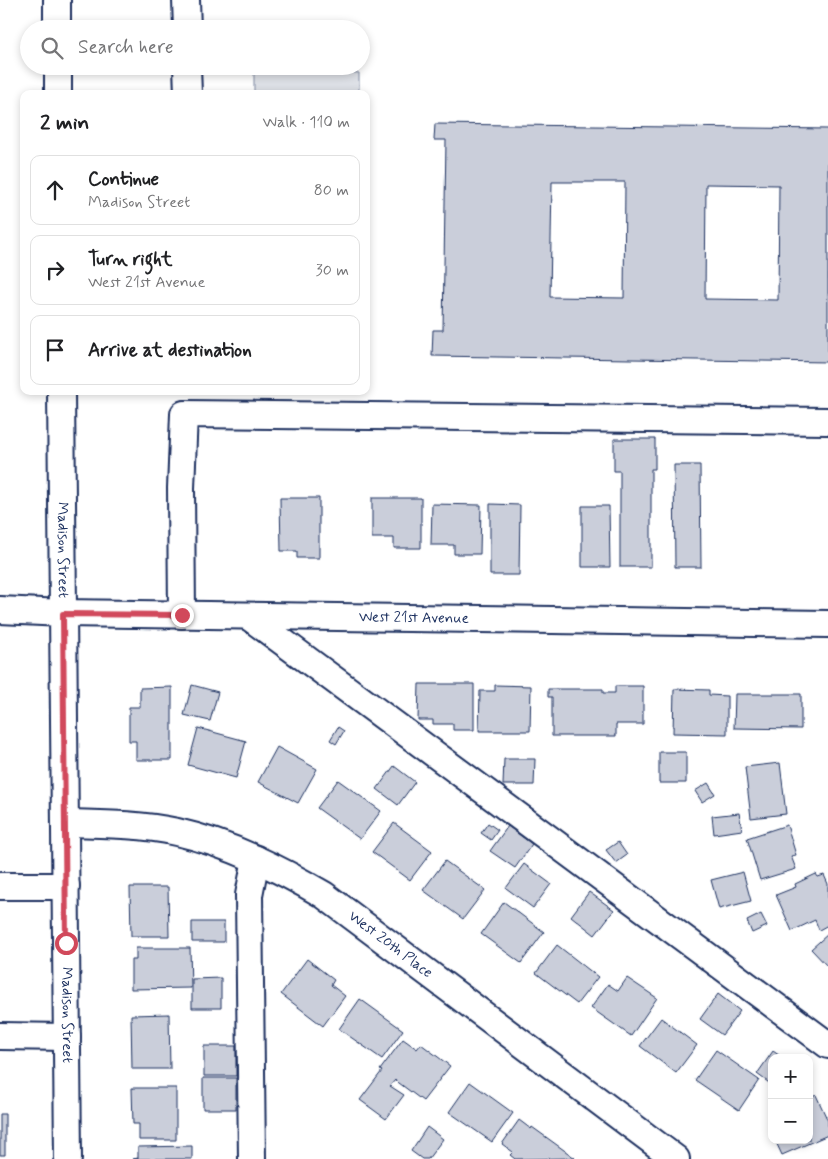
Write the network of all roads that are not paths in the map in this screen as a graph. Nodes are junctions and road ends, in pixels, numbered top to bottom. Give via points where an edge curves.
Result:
1 (57, 0) edge
2 (186, 0) edge
3 (57, 20) edge
4 (187, 20) edge
5 (58, 75) edge
6 (187, 75) edge
7 (58, 90) edge
8 (188, 90) edge
9 (61, 395) edge
10 (184, 403) edge
11 (828, 421) edge
12 (0, 610) edge
13 (63, 614) junction
14 (182, 615) junction
15 (248, 616) junction
16 (828, 624) edge
17 (66, 824) junction
18 (256, 859) junction
19 (0, 886) edge
20 (66, 886) junction
21 (0, 1036) edge
22 (67, 1037) junction
23 (828, 1045) edge
24 (68, 1159) edge
25 (252, 1159) edge
26 (676, 1159) edge

1 - 3 street
2 - 4 street
5 - 7 street
6 - 8 street
9 - 13 street, Madison Street
10 - 11 street
10 - 14 street
12 - 13 street, West 21st Avenue
13 - 14 street, West 21st Avenue
13 - 17 street, Madison Street
14 - 15 street, West 21st Avenue
15 - 16 street, West 21st Avenue
15 - 23 street
17 - 18 street, West 20th Place via 118,824 176,832
17 - 20 street, Madison Street
18 - 25 street via 249,895
18 - 26 street, West 20th Place via 324,895
19 - 20 street
20 - 22 street, Madison Street
21 - 22 street
22 - 24 street, Madison Street

